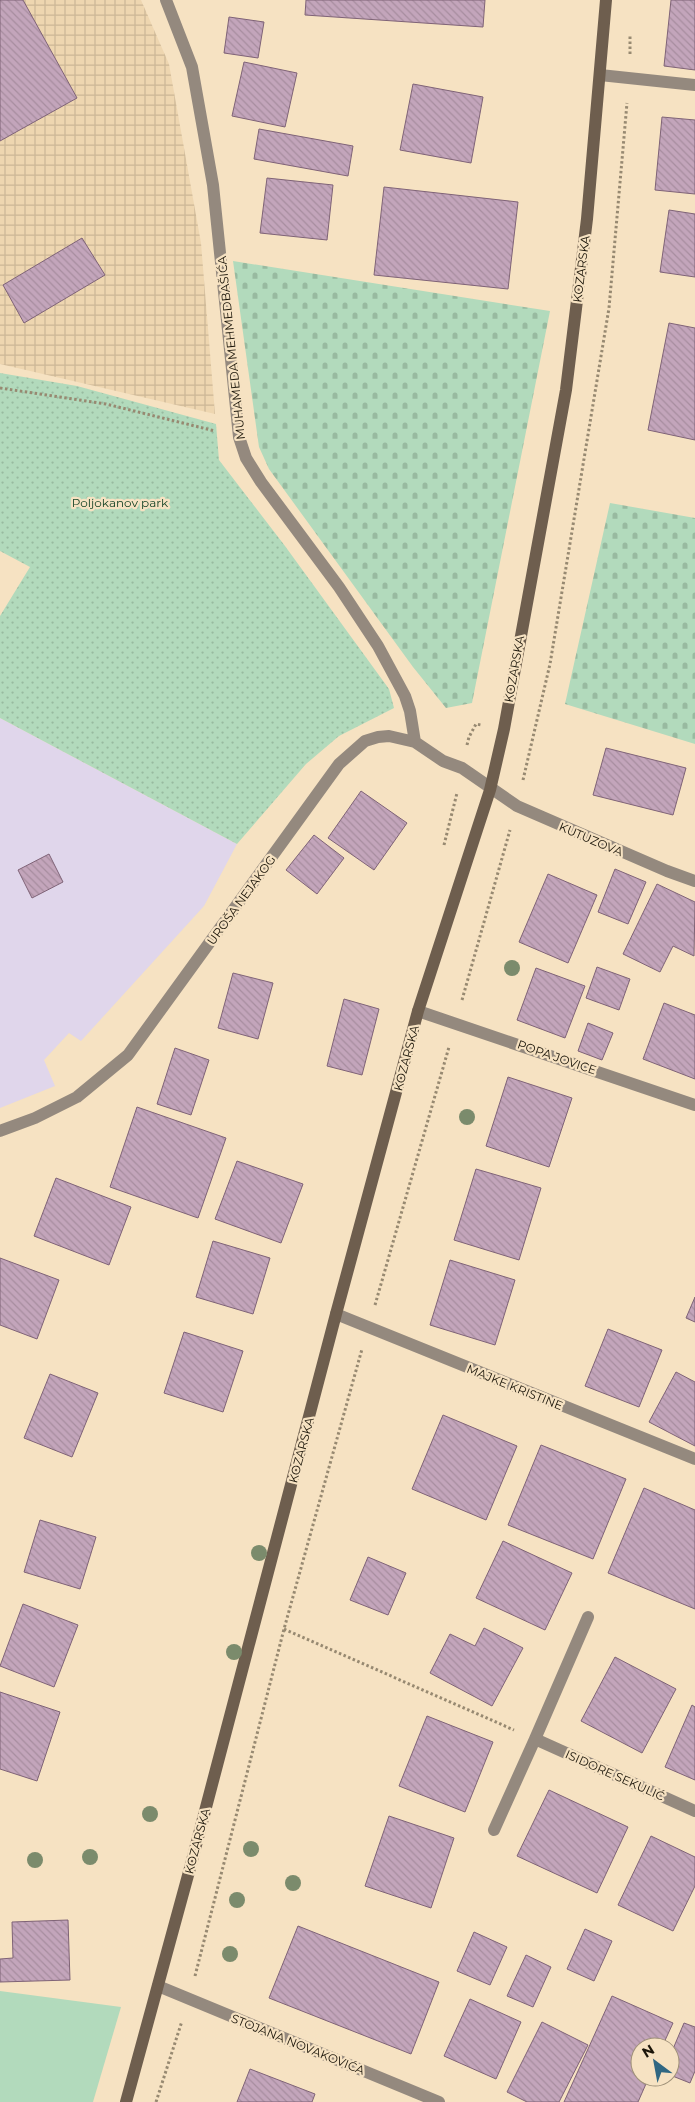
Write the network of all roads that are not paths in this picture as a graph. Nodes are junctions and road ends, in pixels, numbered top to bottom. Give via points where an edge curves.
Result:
1 (166, 0) edge
2 (606, 0) edge
3 (600, 74) junction
4 (695, 85) edge
5 (415, 742) junction
6 (490, 790) junction
7 (695, 881) edge
8 (418, 1011) junction
9 (695, 1105) edge
10 (0, 1131) edge
11 (336, 1314) junction
12 (695, 1459) edge
13 (588, 1616) dead end
14 (535, 1739) junction
15 (695, 1812) edge
16 (494, 1830) dead end
17 (158, 1986) junction
18 (126, 2102) edge
19 (439, 2102) edge

1 - 5 street, MUHAMEDA MEHMEDBAŠIĆA via 192,67 211,175 239,437 246,458 378,646 405,696
2 - 3 main road, KOZARSKA
3 - 4 street
3 - 6 main road, KOZARSKA via 587,219 566,390 504,730
5 - 6 street, UROŠA NEJAKOG via 462,768
5 - 10 street, UROŠA NEJAKOG via 378,737 365,741 339,764 128,1055 77,1097
6 - 7 street, KUTUZOVA via 517,806
6 - 8 main road, KOZARSKA
8 - 9 street, POPA JOVICE
8 - 11 main road, KOZARSKA
11 - 12 street, MAJKE KRISTINE
11 - 17 main road, KOZARSKA
13 - 14 street
14 - 15 street, ISIDORE SEKULIĆ
14 - 16 street
17 - 18 main road, KOZARSKA
17 - 19 street, STOJANA NOVAKOVIĆA

